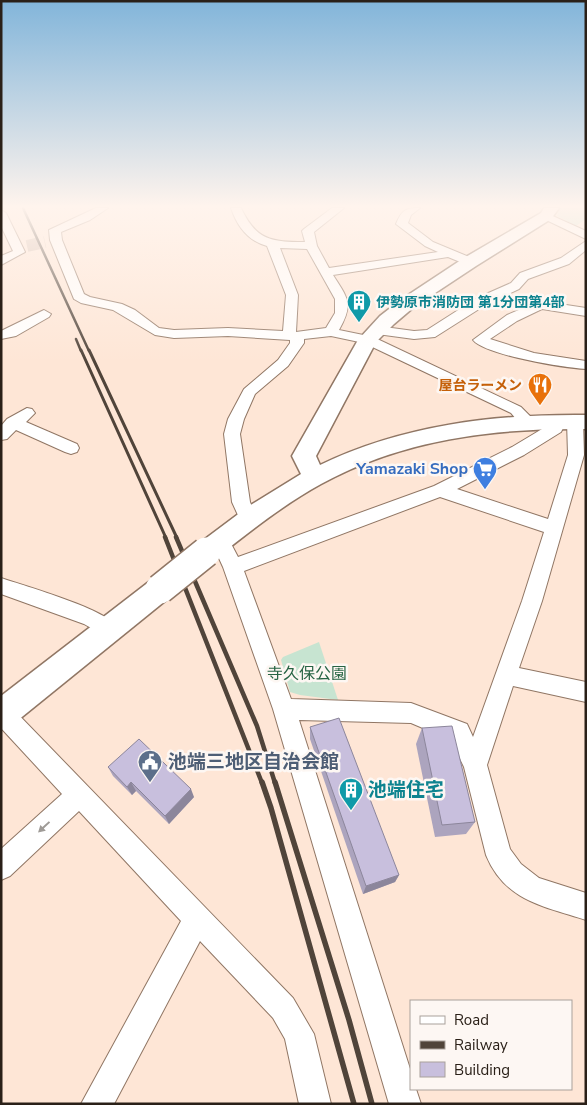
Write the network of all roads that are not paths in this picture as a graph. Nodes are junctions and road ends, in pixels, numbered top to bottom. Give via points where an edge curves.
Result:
1 (60, 260) edge
2 (279, 260) edge
3 (319, 260) edge
4 (414, 260) edge
5 (464, 260) edge
6 (474, 260) edge
7 (566, 260) edge
8 (470, 262) junction
9 (327, 272) junction
10 (586, 312) edge
11 (44, 314) dead end
12 (332, 332) junction
13 (373, 335) junction
14 (2, 336) edge
15 (293, 336) junction
16 (586, 365) edge
17 (27, 413) dead end
18 (572, 421) edge
19 (528, 422) junction
20 (13, 423) junction
21 (1, 435) edge
22 (71, 448) dead end
23 (314, 477) junction
24 (440, 490) junction
25 (248, 519) junction
26 (552, 528) junction
27 (213, 547) junction
28 (233, 567) junction
29 (1, 586) edge
30 (109, 629) junction
31 (507, 675) junction
32 (586, 692) edge
33 (284, 709) junction
34 (2, 714) edge
35 (475, 766) junction
36 (80, 794) junction
37 (1, 867) edge
38 (586, 906) edge
39 (198, 918) junction
40 (97, 1104) edge
41 (315, 1104) edge
42 (404, 1104) edge

1 - 15 street via 80,296 130,313 155,331
2 - 15 street via 292,295
3 - 9 street
4 - 9 street
5 - 8 street
6 - 8 street
7 - 13 street via 524,276 515,286 482,301 430,334
8 - 13 street via 408,302
9 - 12 street via 341,299 342,313
10 - 16 street via 540,304 480,340 541,360
11 - 14 street
12 - 13 street
12 - 15 street
13 - 19 street via 516,410
13 - 23 street via 304,456
15 - 25 street via 297,343 283,363 249,392 232,434 241,502
17 - 20 street
18 - 19 street
18 - 24 street
18 - 26 street via 576,455
19 - 23 street via 482,426 416,439 369,453
20 - 21 street
20 - 22 street
23 - 25 street
24 - 26 street
24 - 28 street
25 - 27 street
26 - 31 street
27 - 28 street
27 - 30 street, bridge
28 - 33 street
29 - 30 street via 91,618
30 - 34 street
31 - 32 street
31 - 35 street
33 - 35 street via 411,713 459,732
33 - 42 street
34 - 36 street
35 - 38 street via 499,855 512,873 531,889
36 -> 37 street
36 - 39 street
39 - 40 street
39 - 41 street via 283,1008 299,1034

